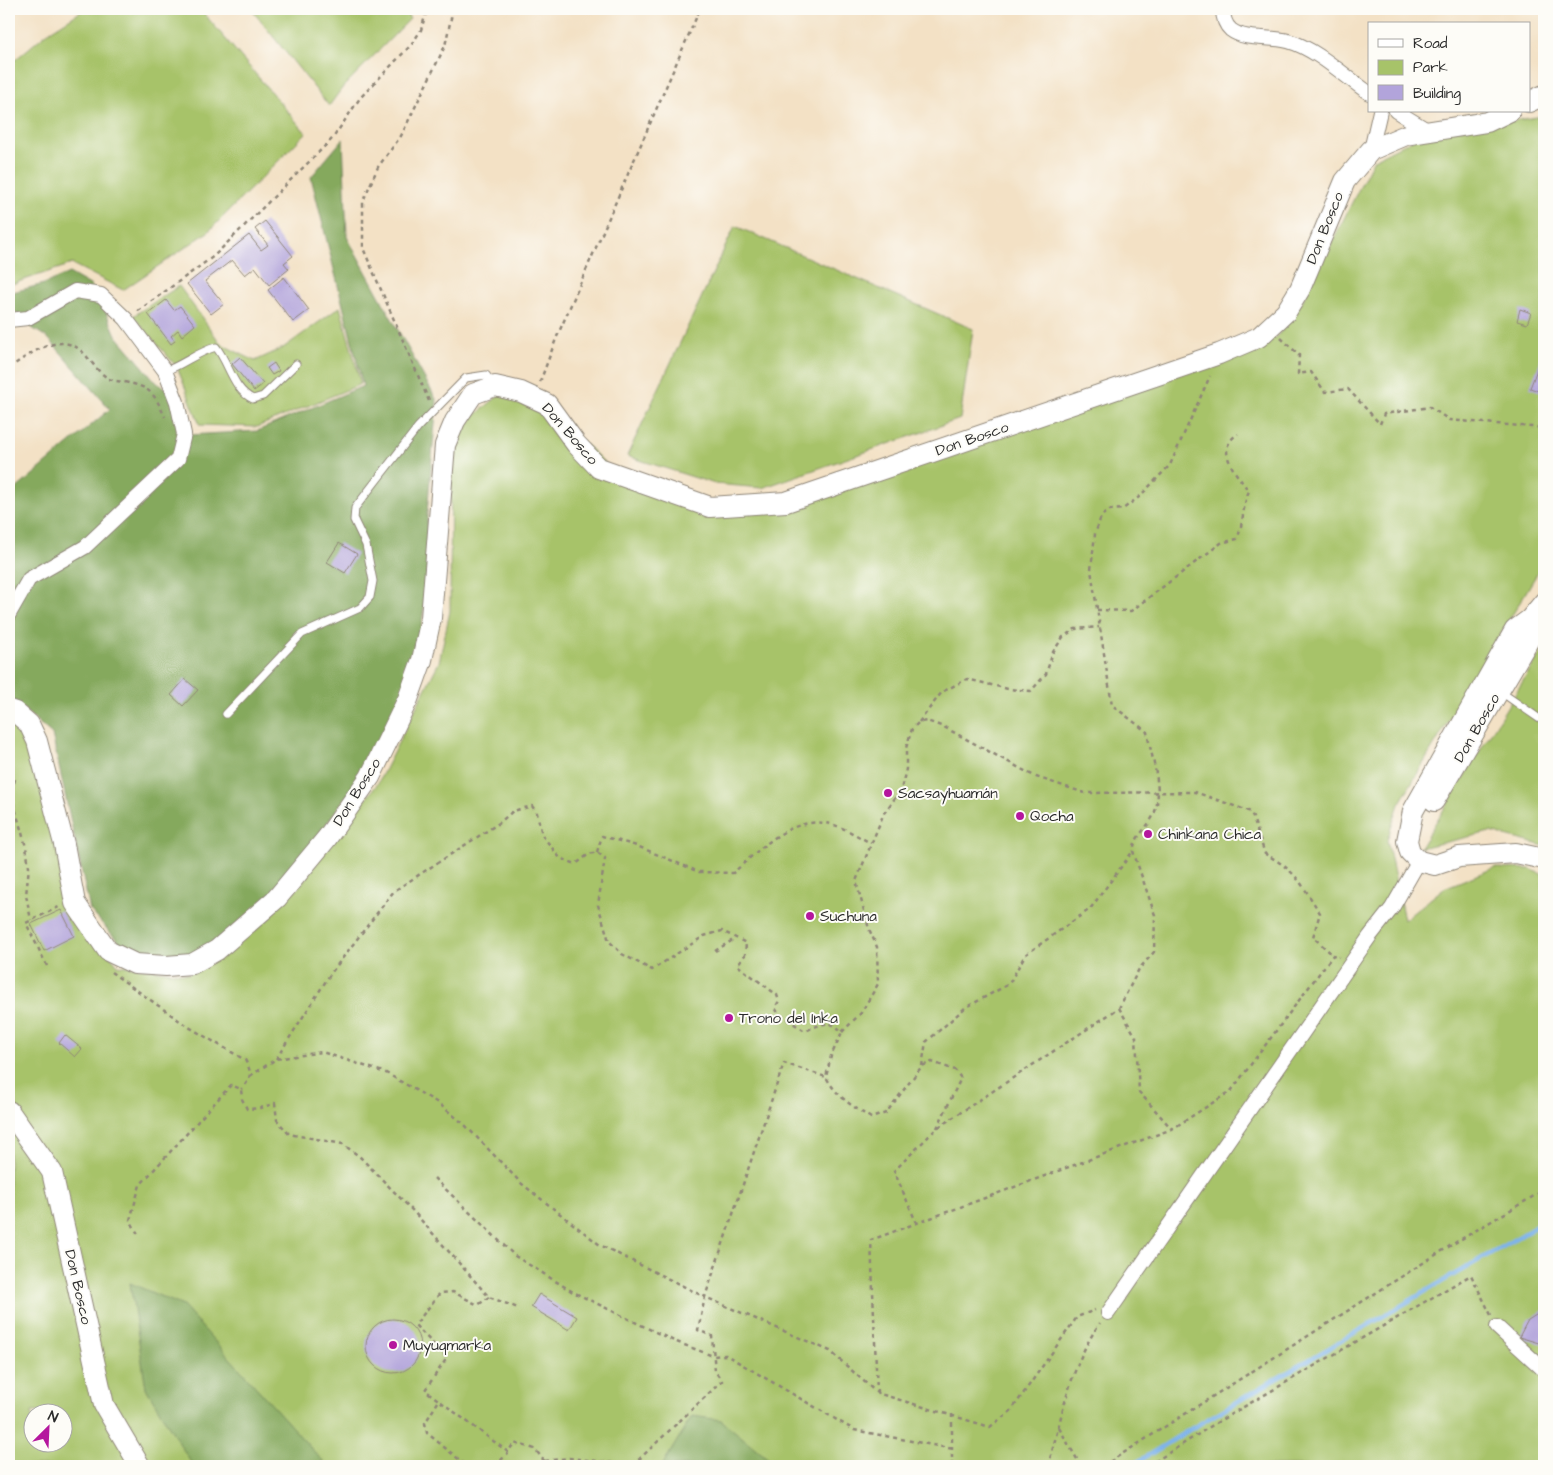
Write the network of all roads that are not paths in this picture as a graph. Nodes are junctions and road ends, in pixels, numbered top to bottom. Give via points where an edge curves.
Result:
1 (1223, 9) edge
2 (1368, 92) edge
3 (1544, 95) edge
4 (1530, 102) edge
5 (1380, 112) edge
6 (1398, 112) edge
7 (1508, 112) edge
8 (1427, 130) junction
9 (1371, 150) junction
10 (9, 320) edge
11 (296, 364) dead end
12 (165, 371) junction
13 (495, 386) junction
14 (1544, 602) edge
15 (9, 614) edge
16 (1530, 619) junction
17 (1499, 691) junction
18 (9, 710) edge
19 (226, 714) dead end
20 (1544, 722) edge
21 (1409, 830) junction
22 (1544, 859) edge
23 (1419, 860) junction
24 (9, 1111) edge
25 (1108, 1314) road end
26 (1497, 1327) road end
27 (1544, 1370) edge
28 (140, 1466) edge

1 - 2 street via 1223,17 1231,30 1288,41 1302,47
3 - 4 street
5 - 9 street
6 - 8 street
7 - 8 street, Don Bosco via 1487,122
8 - 9 street, Don Bosco
9 - 13 street, Don Bosco via 1345,181 1300,289 1286,312 1258,337 1219,354 786,502 710,507 599,468 576,444 547,404
10 - 12 street via 28,318 75,291 101,295 126,319
11 - 12 lane via 263,396 253,399 240,389 216,347 203,350
12 - 15 street via 177,402 184,434 178,459 85,547 29,580
13 - 18 street, Don Bosco via 473,394 455,421 445,445 431,618 422,660 408,699 370,777 327,838 277,898 217,950 192,964 166,966 135,964 108,951 74,900 64,844 37,741 29,724
13 - 19 lane via 486,375 466,378 418,427 355,508 354,520 366,545 373,581 370,597 360,608 302,634
14 - 16 street, Don Bosco
16 - 17 street, Don Bosco via 1530,638
16 - 21 street, Don Bosco via 1515,630 1413,811
17 - 20 lane
17 - 21 street, Don Bosco via 1424,817
21 - 23 street, Don Bosco via 1410,852
22 - 23 street via 1516,853 1459,856 1435,865
23 - 25 street via 1392,908
24 - 28 street, Don Bosco via 52,1172 104,1404
26 - 27 street

